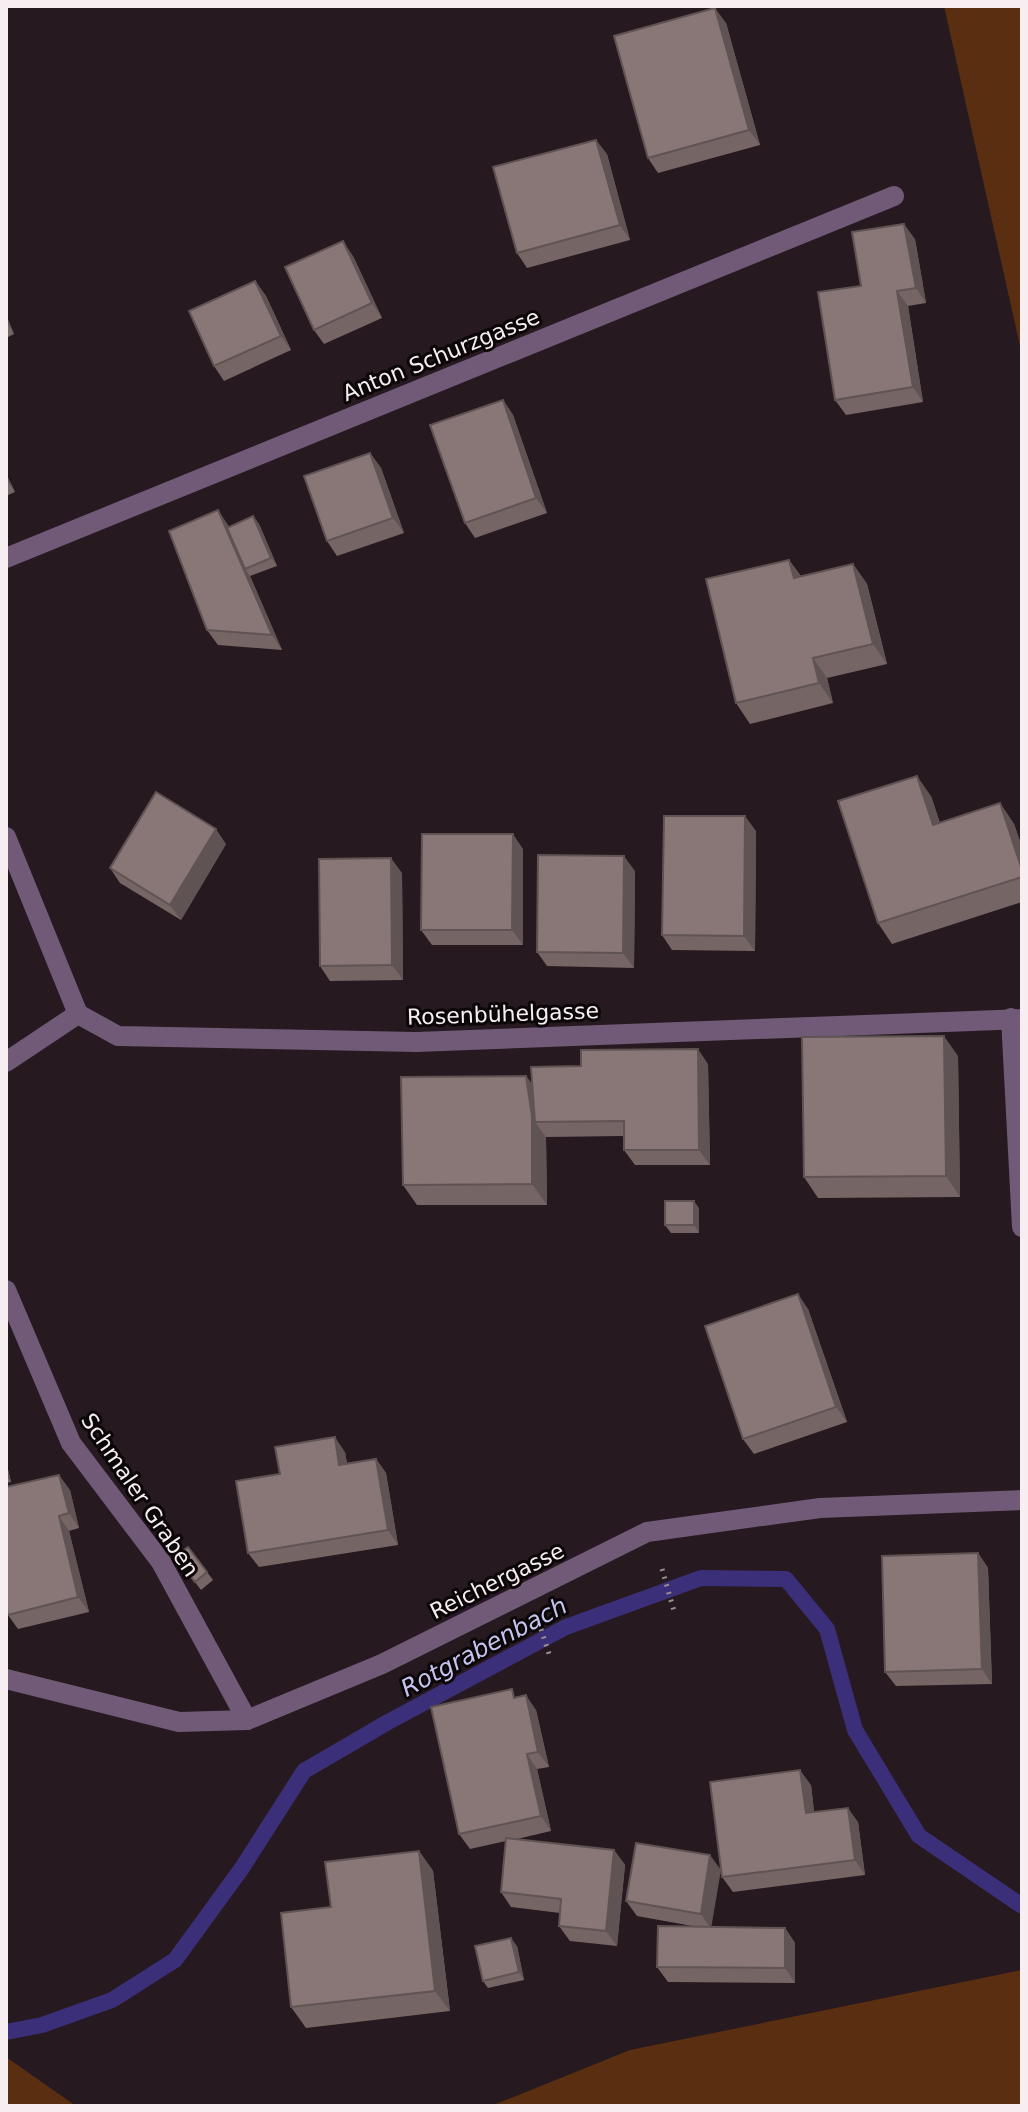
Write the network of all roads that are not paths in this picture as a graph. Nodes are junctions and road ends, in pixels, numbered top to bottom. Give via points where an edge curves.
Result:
1 (894, 196) dead end
2 (6, 558) edge
3 (6, 837) edge
4 (78, 1014) junction
5 (1016, 1019) edge
6 (6, 1062) edge
7 (1022, 1227) edge
8 (6, 1290) edge
9 (1022, 1500) edge
10 (6, 1679) edge
11 (247, 1720) junction

1 - 2 street, Anton Schurzgasse
3 - 4 street
4 - 5 street, Rosenbühelgasse via 118,1036 416,1042
4 - 6 street
5 - 7 street
8 - 11 street, Schmaler Graben via 71,1443 161,1562
9 - 11 street, Reichergasse via 820,1508 647,1532 382,1664
10 - 11 street, Reichergasse via 179,1722

